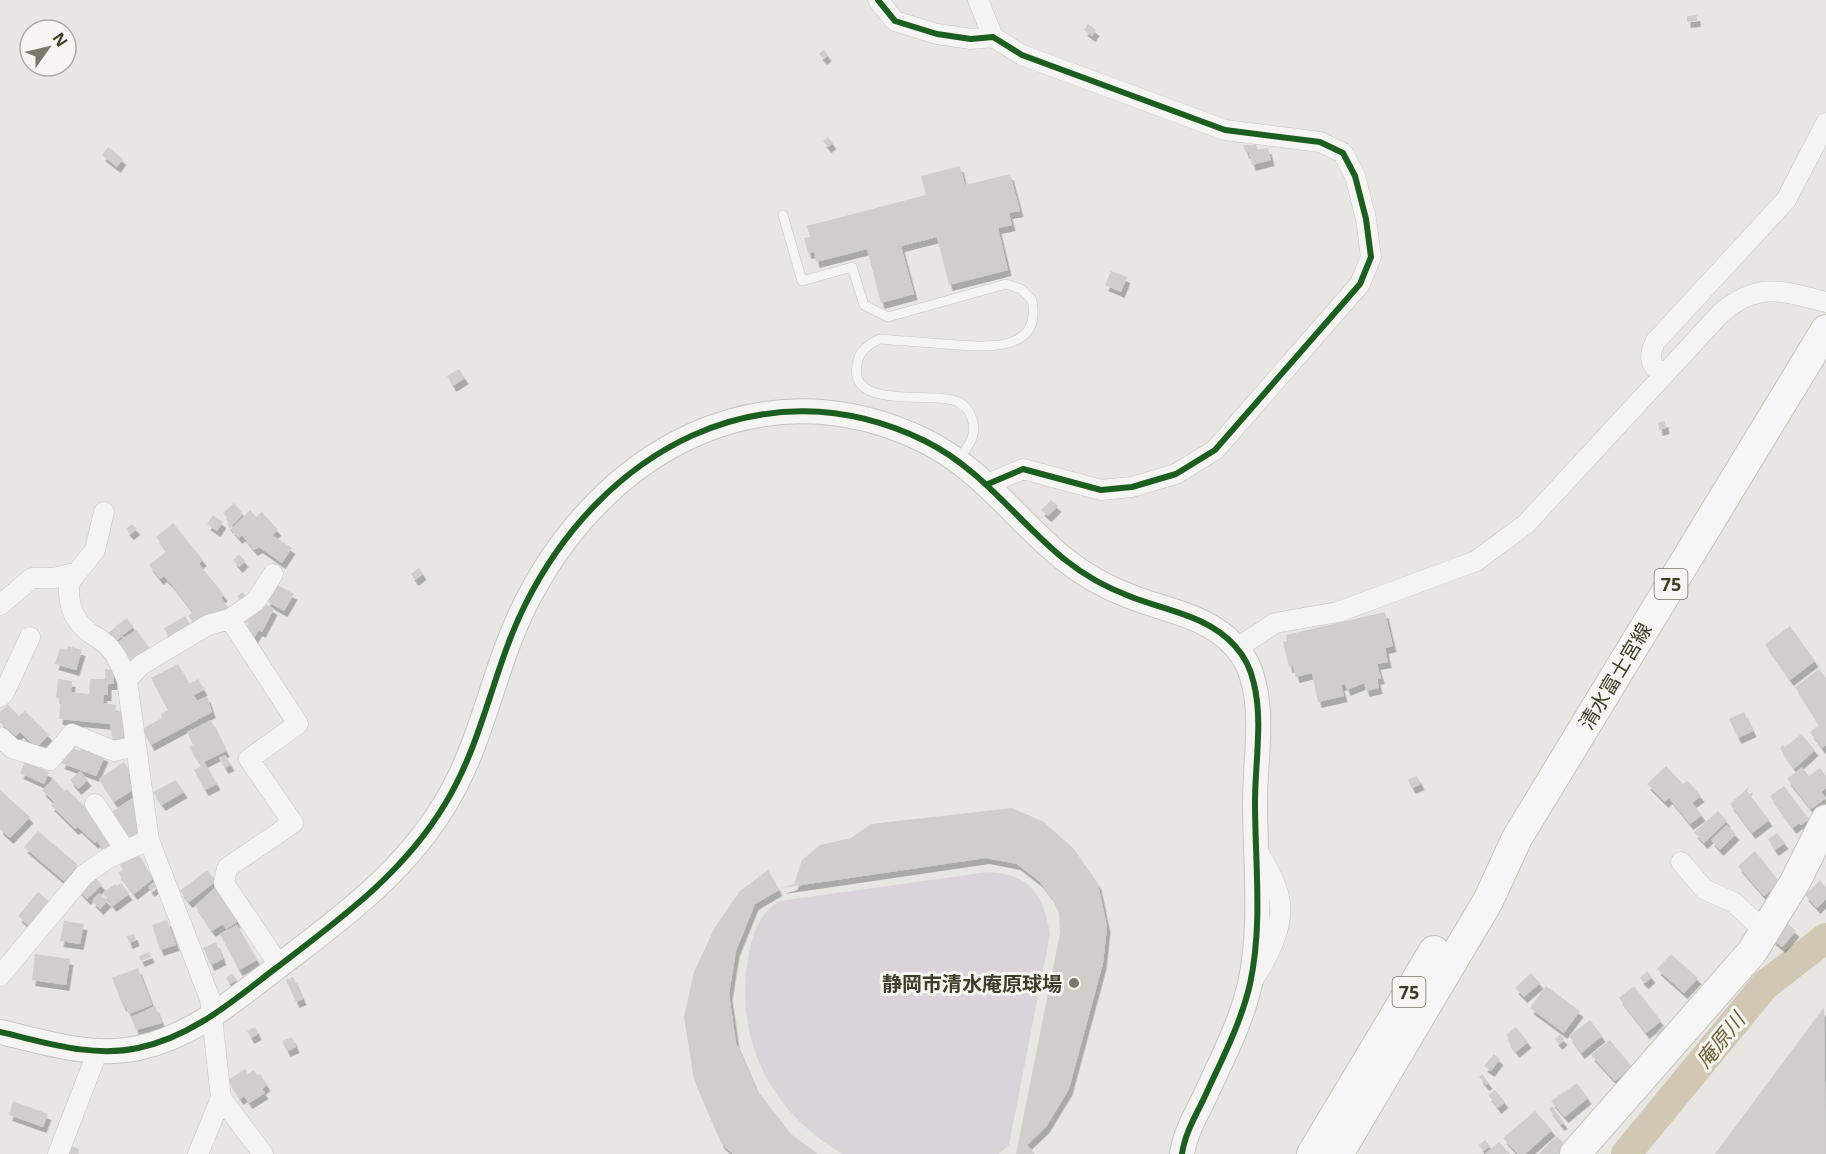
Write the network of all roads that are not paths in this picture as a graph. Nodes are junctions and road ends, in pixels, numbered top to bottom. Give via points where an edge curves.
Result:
1 (878, 0) edge
2 (978, 0) edge
3 (993, 37) junction
4 (1826, 123) edge
5 (783, 215) dead end
6 (1826, 302) edge
7 (1826, 330) edge
8 (1663, 376) junction
9 (958, 460) junction
10 (988, 484) junction
11 (104, 512) dead end
12 (70, 574) junction
13 (273, 574) dead end
14 (0, 605) edge
15 (230, 619) junction
16 (30, 637) dead end
17 (1236, 648) junction
18 (127, 680) junction
19 (0, 697) edge
20 (0, 737) edge
21 (136, 746) junction
22 (95, 804) dead end
23 (1826, 820) edge
24 (1516, 838) junction
25 (149, 840) junction
26 (125, 850) junction
27 (1681, 862) dead end
28 (1765, 931) junction
29 (279, 965) junction
30 (0, 976) edge
31 (213, 1016) junction
32 (0, 1032) edge
33 (97, 1053) junction
34 (221, 1098) junction
35 (58, 1154) edge
36 (198, 1154) edge
37 (263, 1154) edge
38 (1182, 1154) edge
39 (1312, 1154) edge
40 (1338, 1154) edge
41 (1575, 1154) edge

1 - 3 street via 895,21 937,34 971,39
2 - 3 street
3 - 10 street via 1022,55 1225,130 1320,142 1343,153 1355,176 1371,257 1360,284 1215,450 1176,474 1132,487 1101,490 1023,469
4 - 8 street via 1786,200 1654,342 1650,354 1652,367
5 - 9 lane via 801,281 852,267 864,305 888,317 1006,284 1021,289 1032,300 1033,322 1011,344 988,347 880,339 859,356 856,369 861,382 873,393 957,401 970,412 975,427 973,440
6 - 8 street via 1760,290 1739,298
7 - 24 main road, 清水富士宮線 / 75
8 - 17 street via 1526,524 1476,561 1338,612 1275,623
9 - 10 street
9 - 29 street via 923,440 872,420 795,410 744,416 710,426 642,462 584,516 543,571 511,633 470,758 433,823 367,898
10 - 17 street via 1059,555 1087,577 1130,597 1200,620
11 - 12 street via 95,550 72,579
12 - 14 street via 32,578
12 - 18 street via 68,603 75,617 108,646
13 - 15 street via 256,601
15 - 18 street via 208,625 141,665
15 - 29 street via 298,724 249,759 292,823 227,868 224,883
16 - 19 street
17 - 38 street via 1248,663 1255,687 1257,931 1249,986 1226,1053 1190,1127
18 - 21 street
20 - 21 street via 12,748 50,760 72,734 114,751
21 - 25 street
22 - 26 street
23 - 28 main road
24 - 39 main road, 清水富士宮線 / 75 via 1472,889
24 - 40 main road, 清水富士宮線 / 75 via 1488,901
25 - 26 street
25 - 31 street
26 - 30 street via 84,874
27 - 28 street via 1704,889 1733,902
28 - 41 main road via 1752,952
29 - 31 street
31 - 33 street via 172,1038 138,1048
31 - 34 street
32 - 33 street
33 - 35 street
34 - 36 street
34 - 37 street

